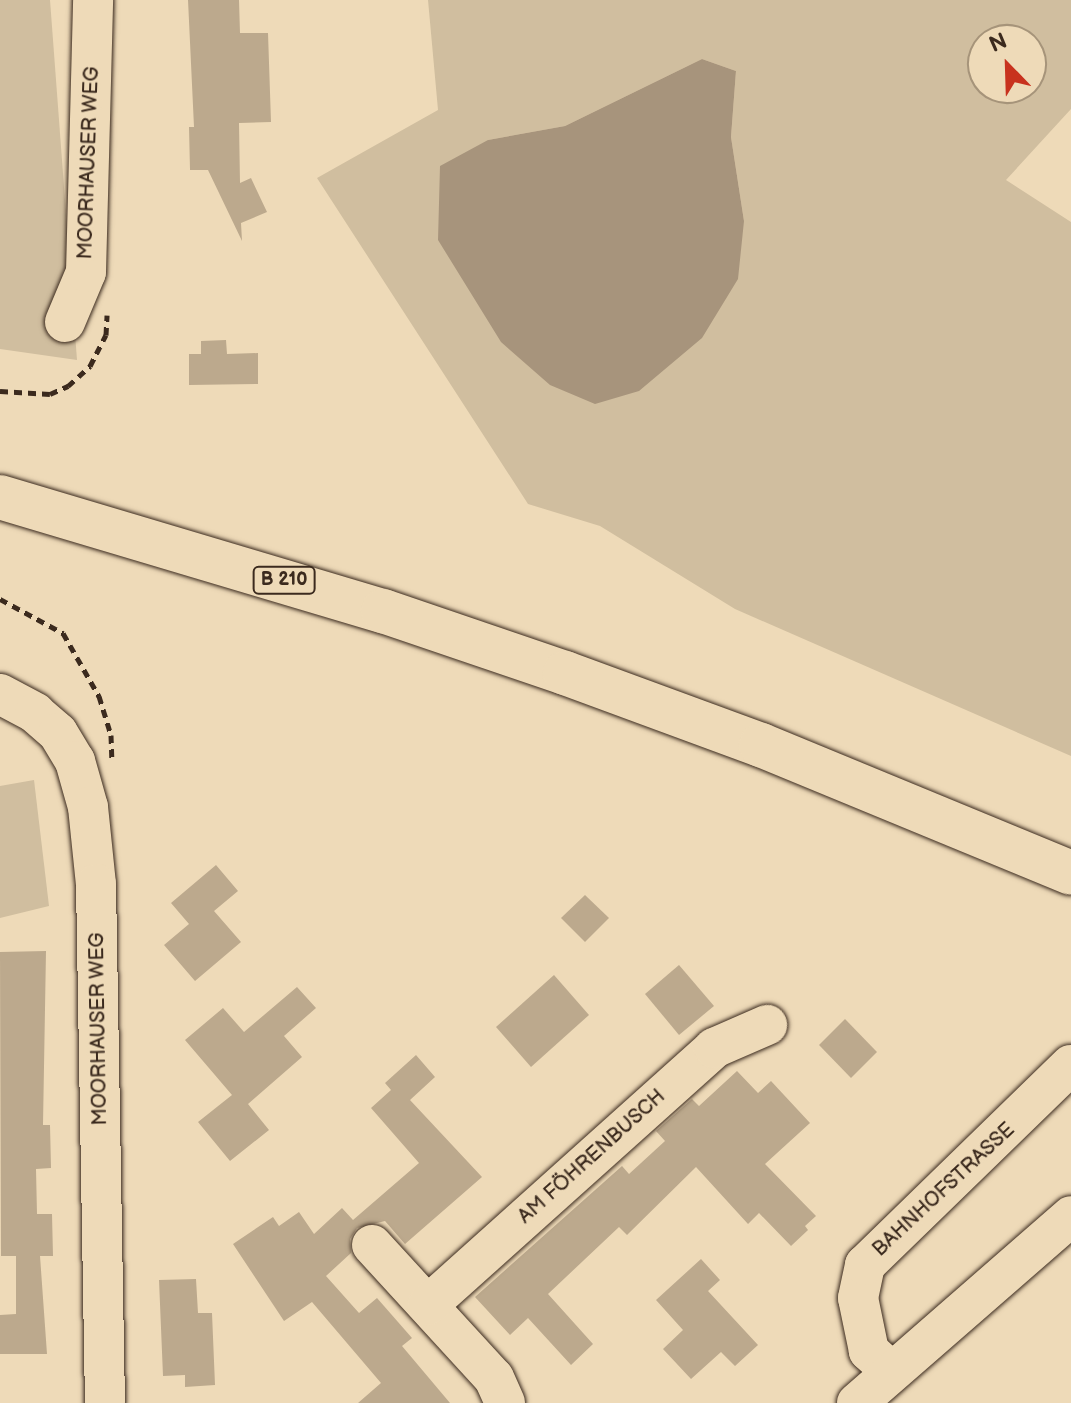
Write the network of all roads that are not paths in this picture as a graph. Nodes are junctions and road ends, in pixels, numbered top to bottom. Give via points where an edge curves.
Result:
1 (93, 0) edge
2 (65, 322) dead end
3 (0, 497) edge
4 (0, 694) edge
5 (1071, 873) edge
6 (767, 1025) dead end
7 (1071, 1065) edge
8 (1071, 1216) edge
9 (372, 1245) dead end
10 (428, 1305) junction
11 (878, 1391) edge
12 (105, 1403) edge
13 (505, 1403) edge

1 - 2 street, MOORHAUSER WEG via 86,272
3 - 5 highway, B 210 via 383,611 565,673 761,745
4 - 12 street, MOORHAUSER WEG via 58,733 75,761 88,807 96,884
6 - 10 street, AM FÖHRENBUSCH via 714,1048
7 - 11 street, BAHNHOFSTRASSE via 865,1265 858,1298
8 - 11 street, BAHNHOFSTRASSE
9 - 10 street
10 - 13 street via 494,1378

